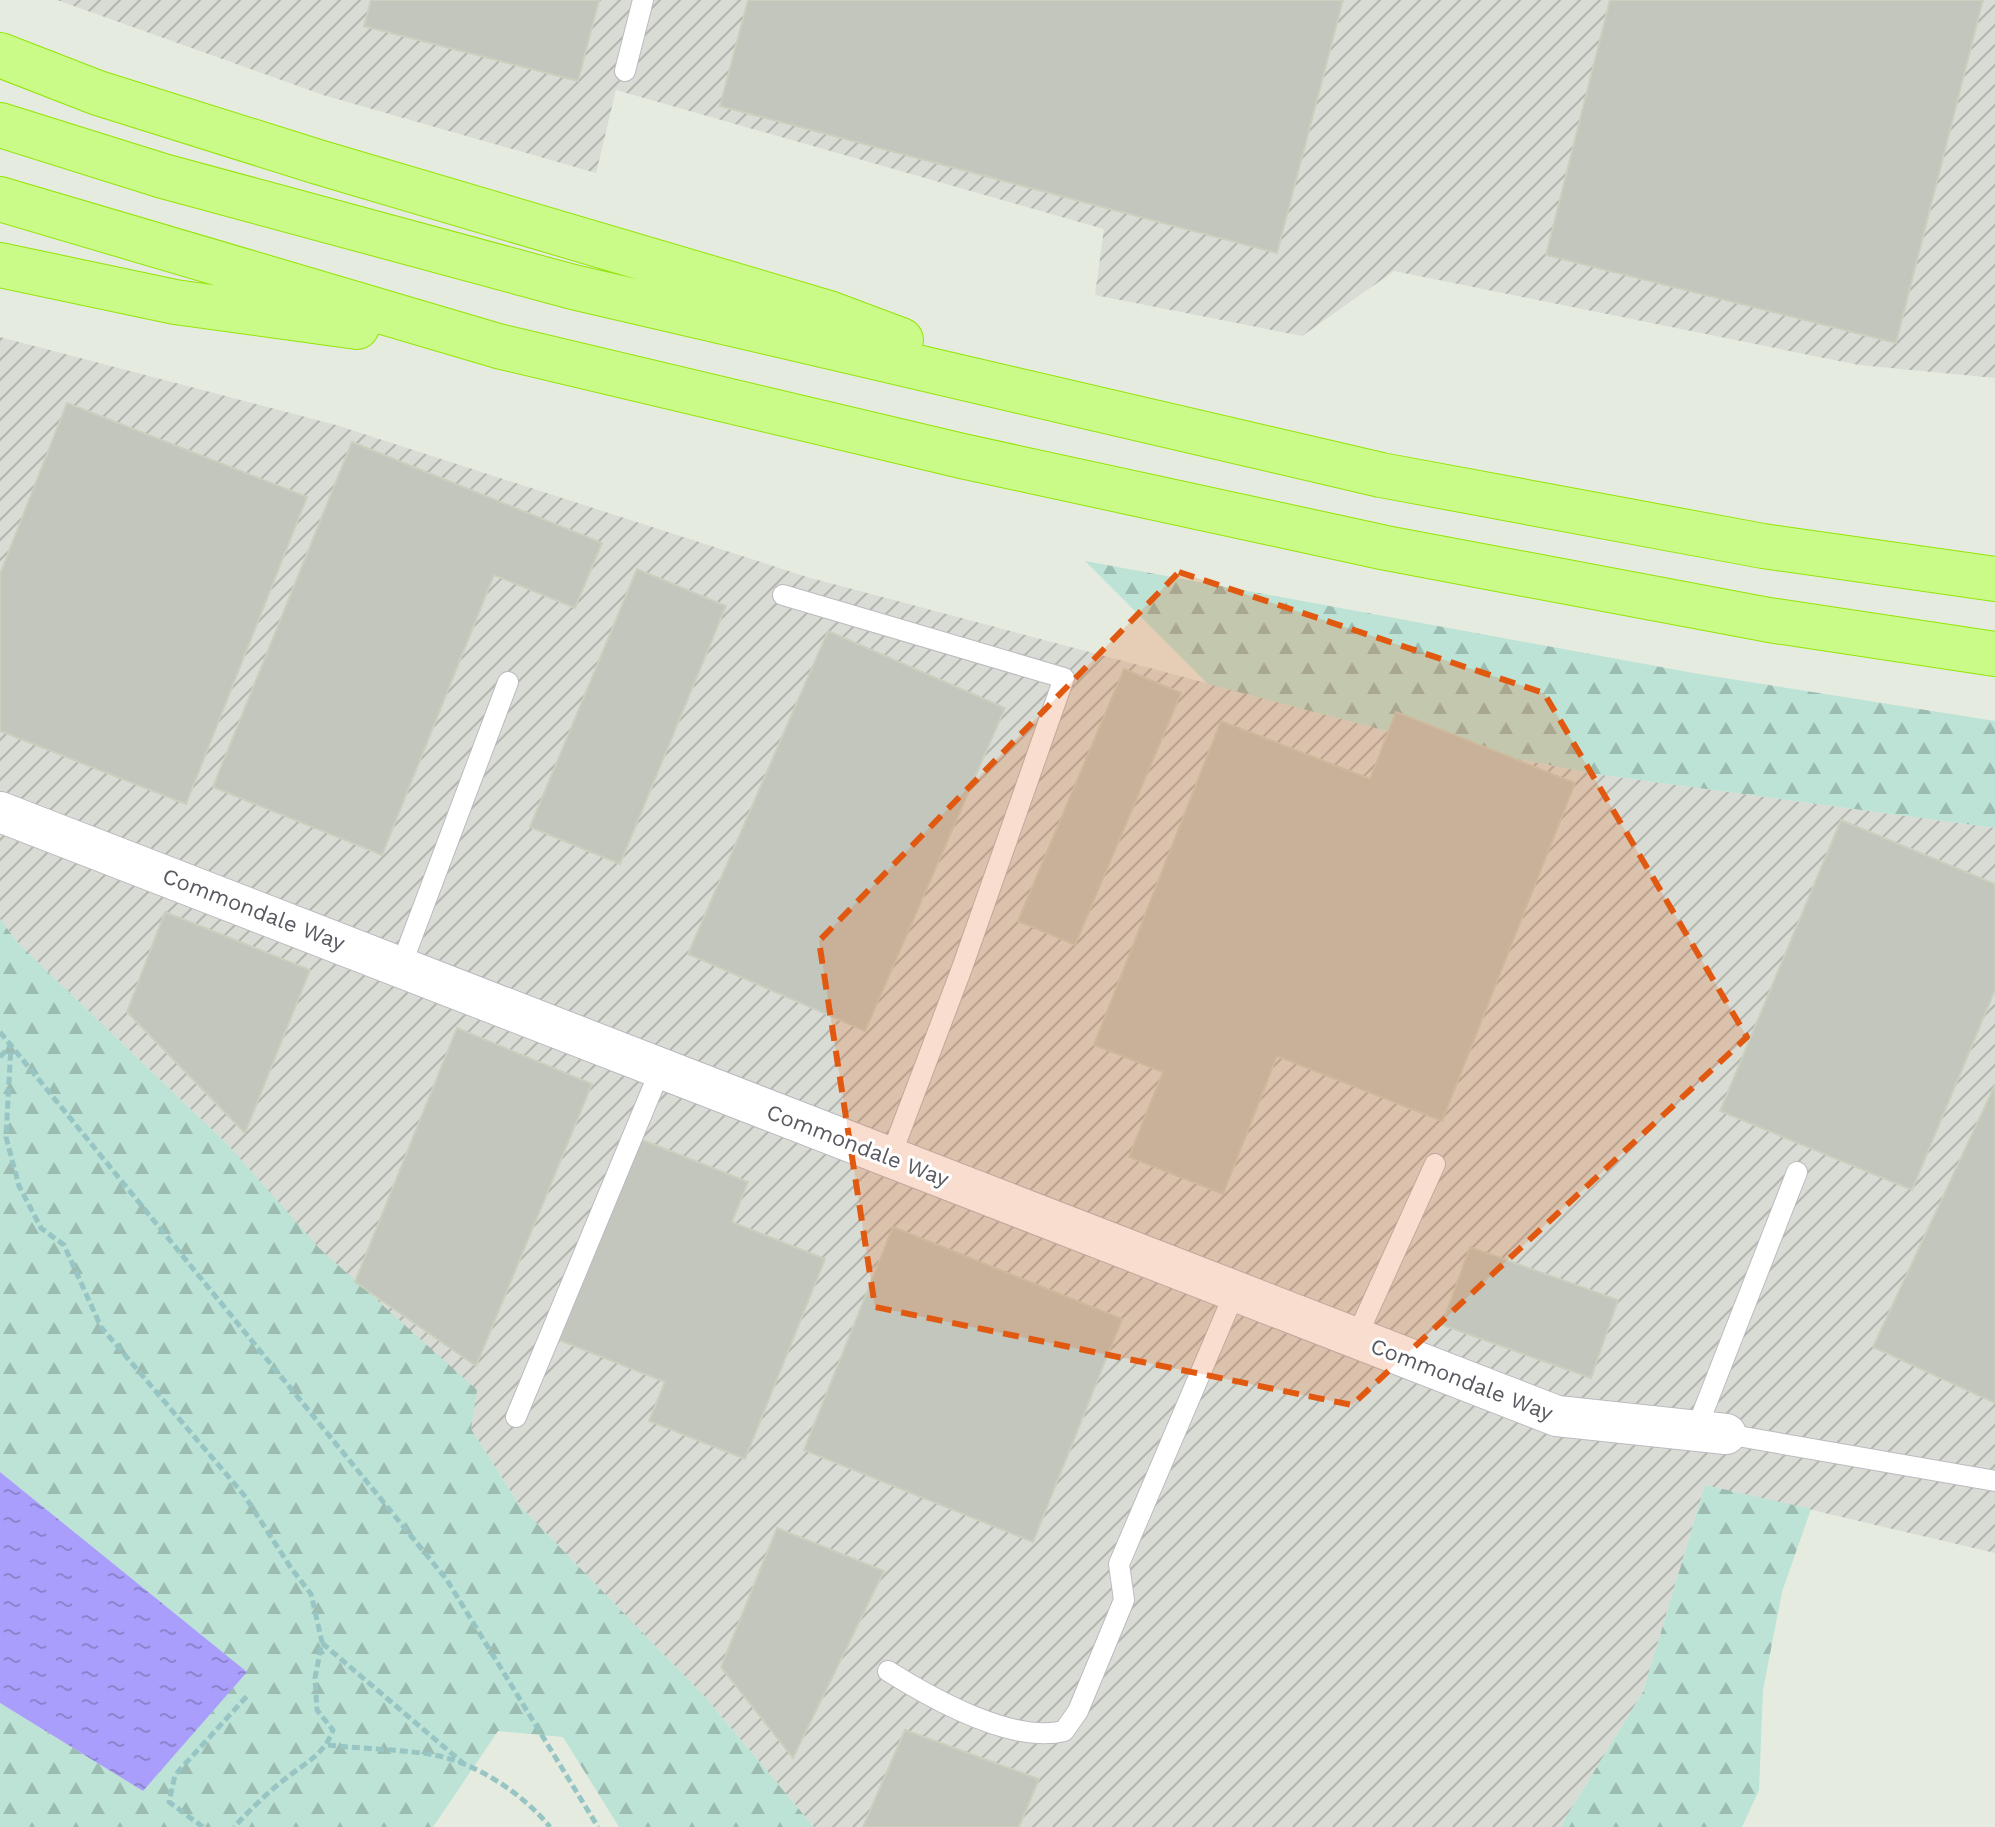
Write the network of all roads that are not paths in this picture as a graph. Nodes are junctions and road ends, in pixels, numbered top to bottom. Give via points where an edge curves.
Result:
1 (643, 0) edge
2 (0, 55) edge
3 (625, 71) dead end
4 (0, 125) edge
5 (0, 199) edge
6 (0, 265) edge
7 (498, 346) junction
8 (1064, 402) junction
9 (1995, 579) edge
10 (783, 595) dead end
11 (1995, 654) edge
12 (508, 682) dead end
13 (0, 812) edge
14 (401, 966) junction
15 (661, 1068) junction
16 (890, 1158) junction
17 (1435, 1164) dead end
18 (1797, 1172) dead end
19 (1235, 1292) junction
20 (1356, 1338) junction
21 (516, 1417) dead end
22 (1711, 1432) junction
23 (1995, 1481) edge
24 (888, 1671) dead end

1 - 3 lane
2 - 8 highway via 98,93 289,153 829,313
4 - 8 highway via 163,176 573,287
5 - 7 highway
6 - 7 highway via 175,302
7 - 11 highway via 962,456 1386,548 1769,620
8 - 9 highway via 1396,478 1763,546
10 - 16 lane via 1064,678
12 - 14 lane
13 - 14 street, Commondale Way
14 - 15 street, Commondale Way
15 - 16 street, Commondale Way
15 - 21 lane
16 - 19 street, Commondale Way
17 - 20 lane
18 - 22 lane
19 - 20 street, Commondale Way
19 - 24 lane via 1119,1564 1124,1600 1078,1711 1064,1731 1047,1736 989,1721 934,1699
20 - 22 street, Commondale Way via 1557,1416
22 - 23 lane

